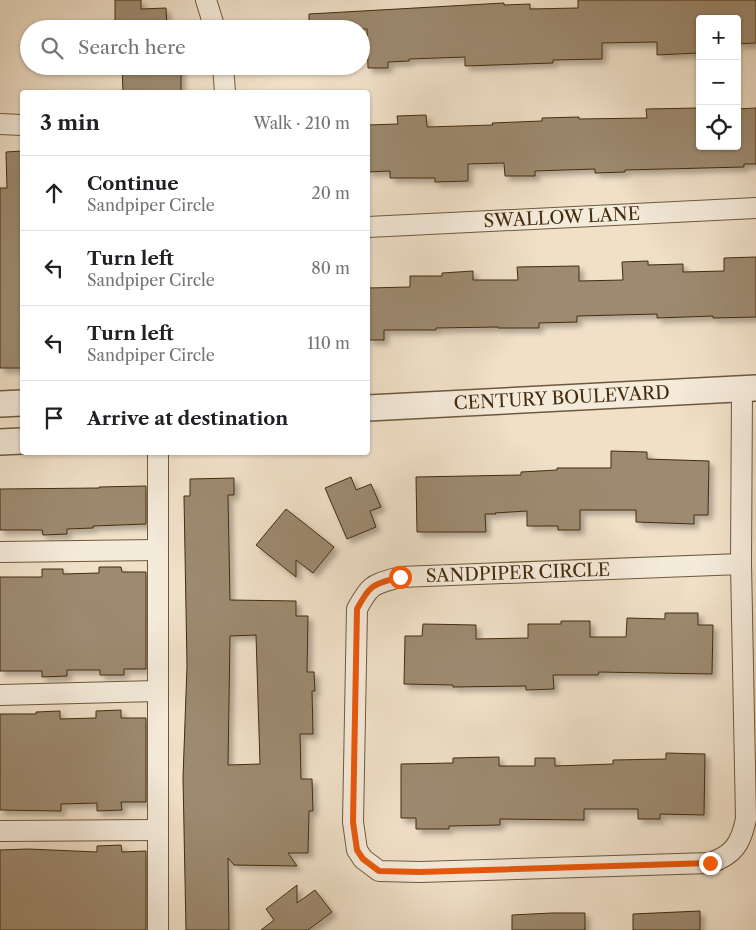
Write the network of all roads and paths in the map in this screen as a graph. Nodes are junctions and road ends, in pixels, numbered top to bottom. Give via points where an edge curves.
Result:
1 (206, 0) edge
2 (212, 20) edge
3 (224, 75) edge
4 (225, 90) edge
5 (0, 124) edge
6 (20, 125) edge
7 (756, 208) edge
8 (370, 227) edge
9 (749, 388) edge
10 (20, 403) edge
11 (0, 404) edge
12 (370, 408) edge
13 (20, 441) edge
14 (0, 442) edge
15 (158, 455) edge
16 (158, 550) junction
17 (0, 552) edge
18 (741, 564) junction
19 (157, 690) junction
20 (0, 695) edge
21 (157, 830) junction
22 (0, 831) edge
23 (158, 930) edge

1 - 2 street
3 - 4 street
5 - 6 street
7 - 8 street, SWALLOW LANE
9 - 12 street, CENTURY BOULEVARD
9 - 18 street, SANDPIPER CIRCLE
10 - 11 street
13 - 14 street
15 - 16 street
16 - 17 street
16 - 19 street
18 - 18 street, SANDPIPER CIRCLE via 400,577 376,584 367,591 357,609 353,822 357,850 363,859 379,871 420,872 710,863 721,860 738,846 746,819
19 - 20 street
19 - 21 street
21 - 22 street
21 - 23 street

